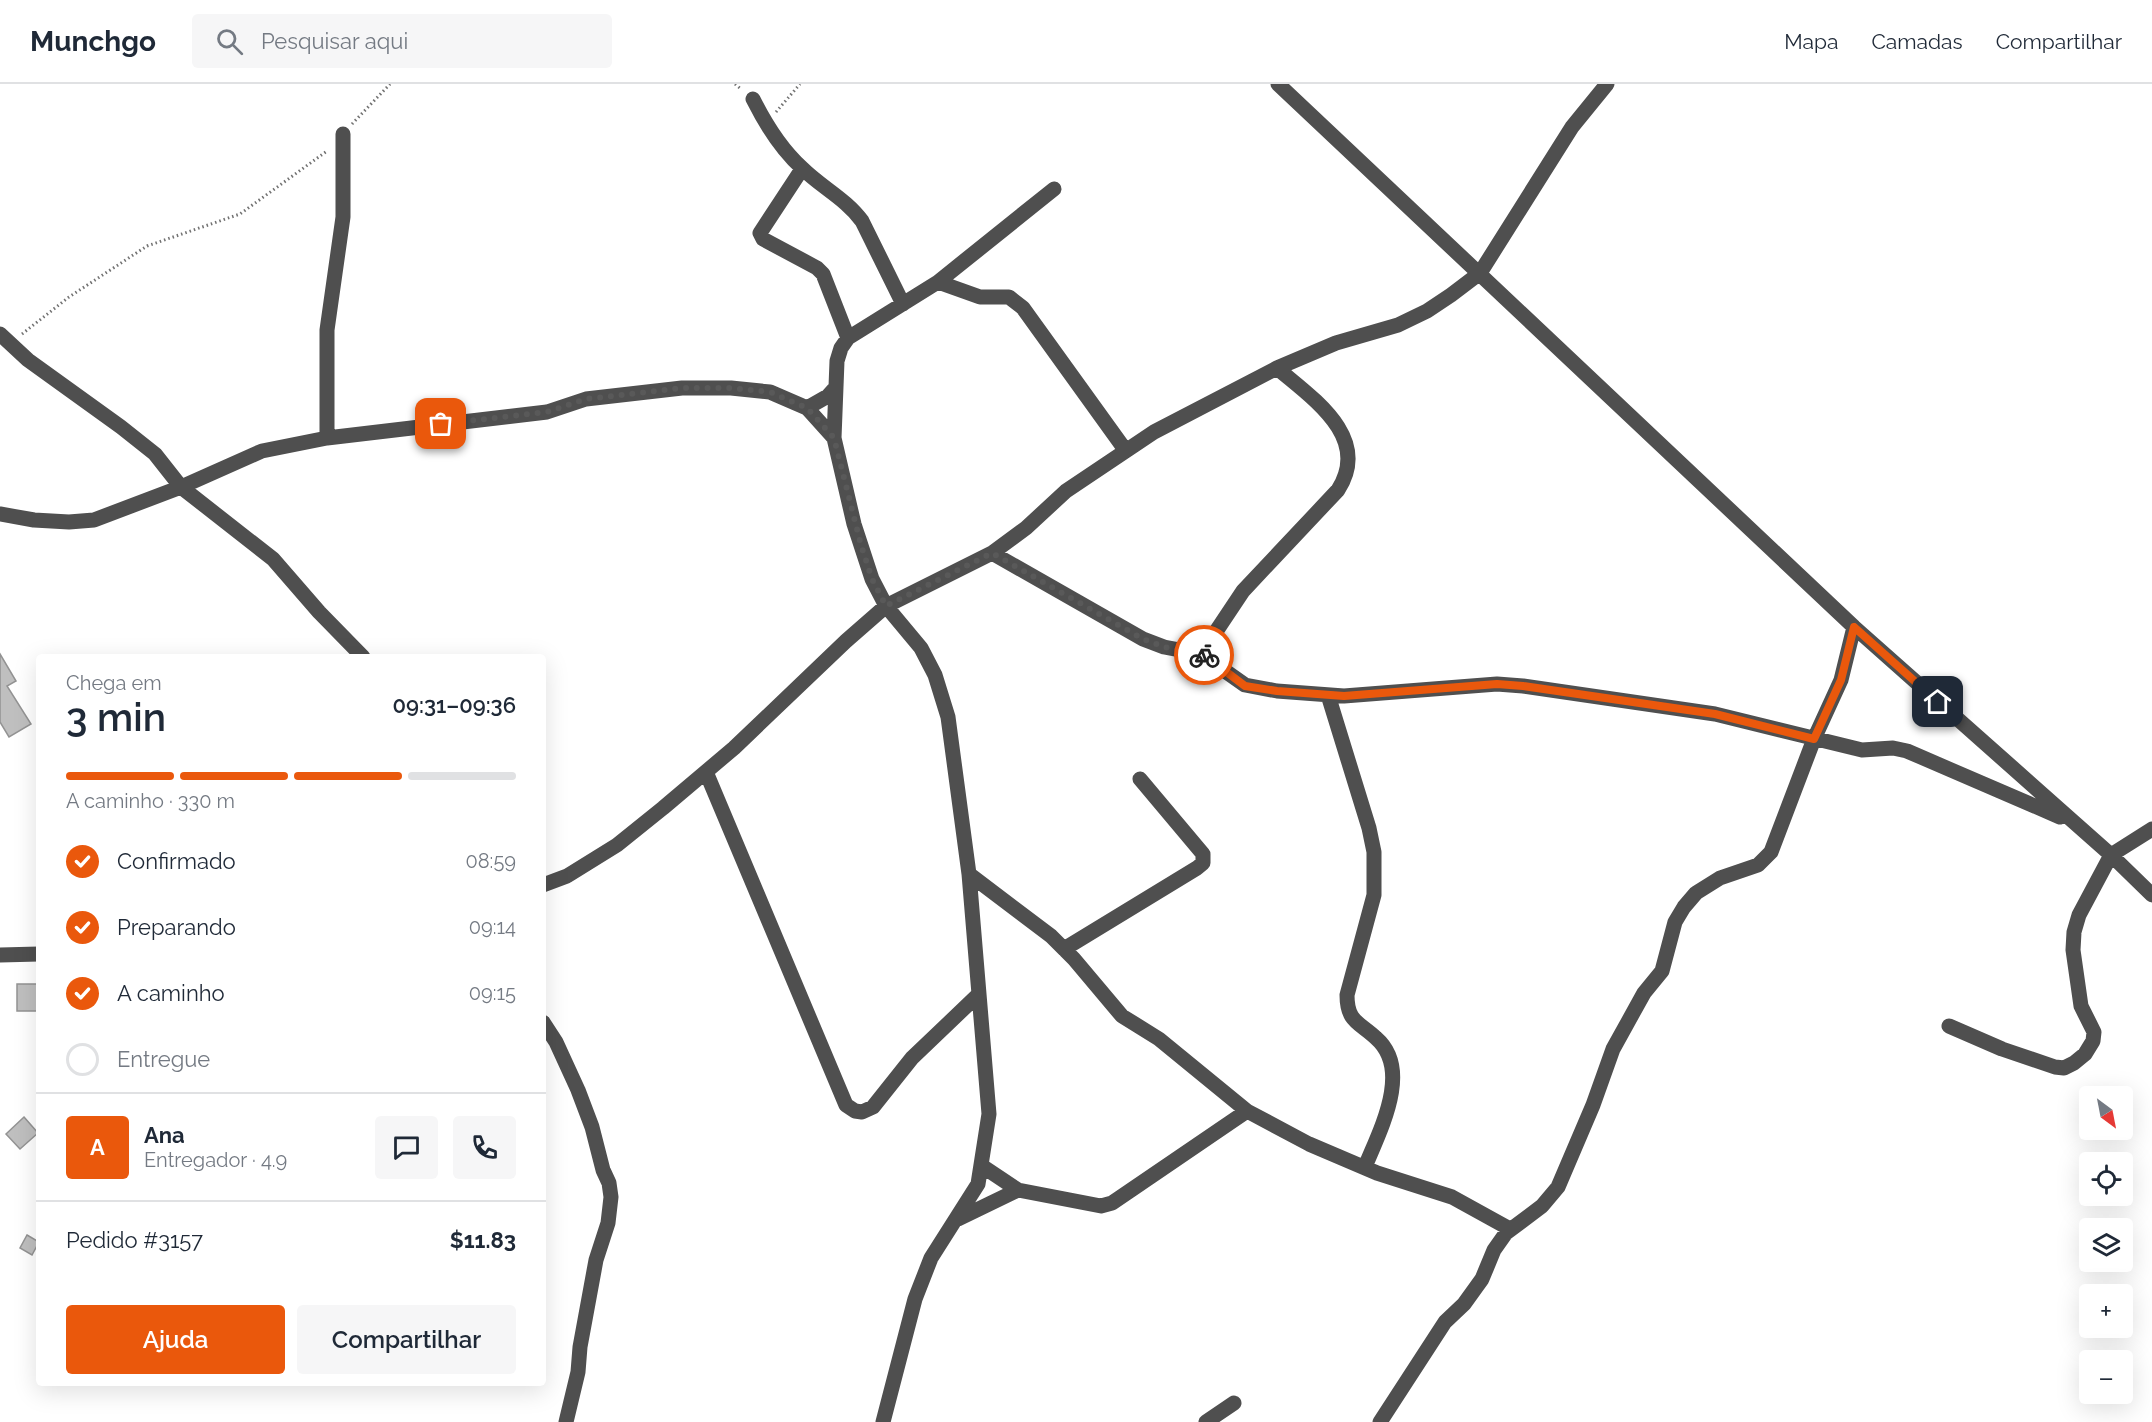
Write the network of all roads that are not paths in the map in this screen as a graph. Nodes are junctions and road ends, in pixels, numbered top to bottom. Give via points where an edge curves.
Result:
1 (1278, 84) edge
2 (1607, 84) edge
3 (753, 99) dead end
4 (343, 134) road end
5 (802, 169) junction
6 (1054, 189) dead end
7 (1480, 273) junction
8 (938, 282) junction
9 (903, 304) junction
10 (3, 337) edge
11 (848, 338) junction
12 (1277, 368) junction
13 (836, 387) junction
14 (807, 408) junction
15 (327, 438) junction
16 (834, 438) junction
17 (1126, 451) junction
18 (182, 487) junction
19 (0, 514) edge
20 (992, 553) junction
21 (886, 606) junction
22 (1854, 627) junction
23 (360, 654) edge
24 (1202, 654) junction
25 (1328, 695) junction
26 (1814, 739) junction
27 (706, 772) junction
28 (1140, 779) dead end
29 (2074, 822) junction
30 (2152, 829) edge
31 (2111, 855) junction
32 (969, 874) junction
33 (546, 884) edge
34 (2152, 895) edge
35 (1064, 949) junction
36 (36, 954) edge
37 (0, 955) edge
38 (979, 994) junction
39 (1950, 1026) dead end
40 (546, 1027) edge
41 (1247, 1111) junction
42 (982, 1166) junction
43 (1365, 1167) junction
44 (1018, 1190) junction
45 (956, 1220) junction
46 (1510, 1229) junction
47 (1234, 1403) dead end
48 (566, 1422) edge
49 (883, 1422) edge
50 (1206, 1422) edge
51 (1380, 1422) edge

1 - 7 street
2 - 7 street via 1572,127
3 - 5 street via 782,147
4 - 15 street via 343,217 327,330
5 - 9 street via 854,210
5 - 11 street via 760,233 763,239 823,274
6 - 8 street
7 - 12 street via 1427,311 1398,325 1336,343
7 - 22 street
8 - 9 street
8 - 17 street via 980,297 1009,297 1023,308
9 - 11 street
10 - 18 street via 155,454
11 - 13 street via 837,361
12 - 17 street via 1154,432
12 - 24 street via 1330,414 1338,427 1346,444 1344,480 1243,591
13 - 14 street
13 - 16 street
14 - 15 street via 770,392 682,388 586,399 547,412
14 - 16 street
15 - 18 street via 262,451
16 - 21 street via 861,545
17 - 20 street via 1066,491
18 - 19 street via 94,520 34,520
18 - 23 street via 273,559
20 - 21 street
20 - 24 street via 1143,639
21 - 27 street
21 - 32 street via 921,648 935,675 948,717
22 - 26 street via 1841,680
22 - 29 street
24 - 25 street via 1245,686
25 - 26 street via 1497,684 1523,686 1715,714
25 - 43 street via 1374,852 1374,895 1347,1007 1352,1020 1377,1038 1391,1062 1388,1110
26 - 29 street via 1862,750 1907,751
26 - 46 street via 1771,852 1758,865 1720,878 1696,893 1684,907 1675,921 1662,971 1644,993 1613,1049 1558,1187 1542,1206
27 - 33 street via 617,845 567,876
27 - 38 street via 846,1105 862,1112 873,1107 912,1058
28 - 35 street via 1203,854 1203,863
29 - 31 street
30 - 31 street
31 - 34 street
31 - 39 street via 2074,932 2081,1006 2094,1032 2085,1054 2064,1068 2055,1067
32 - 35 street
32 - 38 street
35 - 41 street via 1122,1016 1159,1039
36 - 37 street
38 - 42 street via 988,1114
40 - 48 street via 578,1090 611,1197
41 - 43 street
41 - 44 street via 1112,1203 1101,1206
42 - 44 street
42 - 45 street via 978,1184
43 - 46 street via 1452,1197
44 - 45 street
45 - 49 street via 931,1258 915,1299
46 - 51 street via 1494,1250 1482,1279 1445,1322
47 - 50 street

